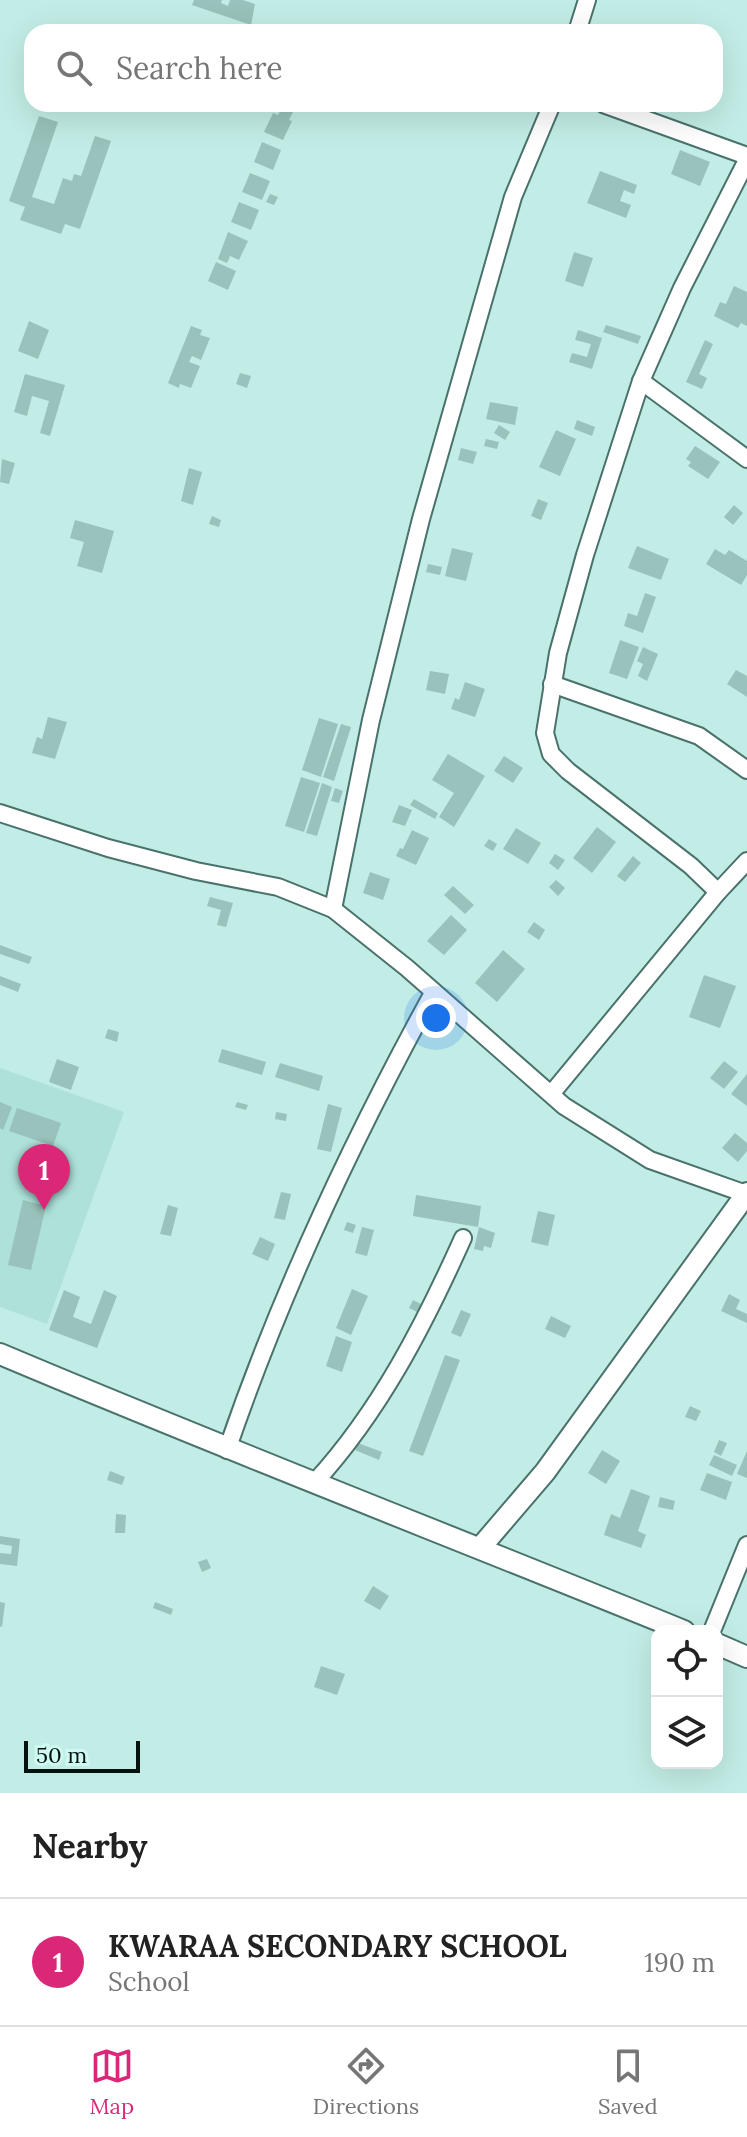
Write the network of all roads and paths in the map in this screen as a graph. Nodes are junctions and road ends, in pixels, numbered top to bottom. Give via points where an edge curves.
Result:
1 (587, 0) edge
2 (580, 24) edge
3 (549, 112) edge
4 (624, 112) edge
5 (747, 158) edge
6 (641, 381) junction
7 (747, 459) edge
8 (552, 684) junction
9 (747, 770) edge
10 (0, 813) edge
11 (747, 861) edge
12 (718, 892) junction
13 (333, 909) junction
14 (433, 993) junction
15 (552, 1093) junction
16 (746, 1194) edge
17 (463, 1238) dead end
18 (0, 1354) edge
19 (227, 1450) junction
20 (315, 1482) junction
21 (747, 1545) edge
22 (480, 1548) junction
23 (669, 1625) edge
24 (714, 1625) edge
25 (723, 1647) edge
26 (747, 1657) edge

1 - 2 street
3 - 13 street via 513,197 421,519 371,720
4 - 5 street
5 - 6 street
6 - 7 street
6 - 8 street via 585,555
8 - 9 street via 699,736
8 - 12 street via 545,733 551,754
10 - 13 street via 146,858 278,887
11 - 12 street
12 - 15 street
13 - 14 street
14 - 15 street
14 - 19 street via 329,1199 263,1347
15 - 16 street via 650,1160
16 - 22 street via 545,1472
17 - 20 street via 391,1380
18 - 19 street
19 - 20 street
20 - 22 street
21 - 24 street
22 - 23 street
25 - 26 street

